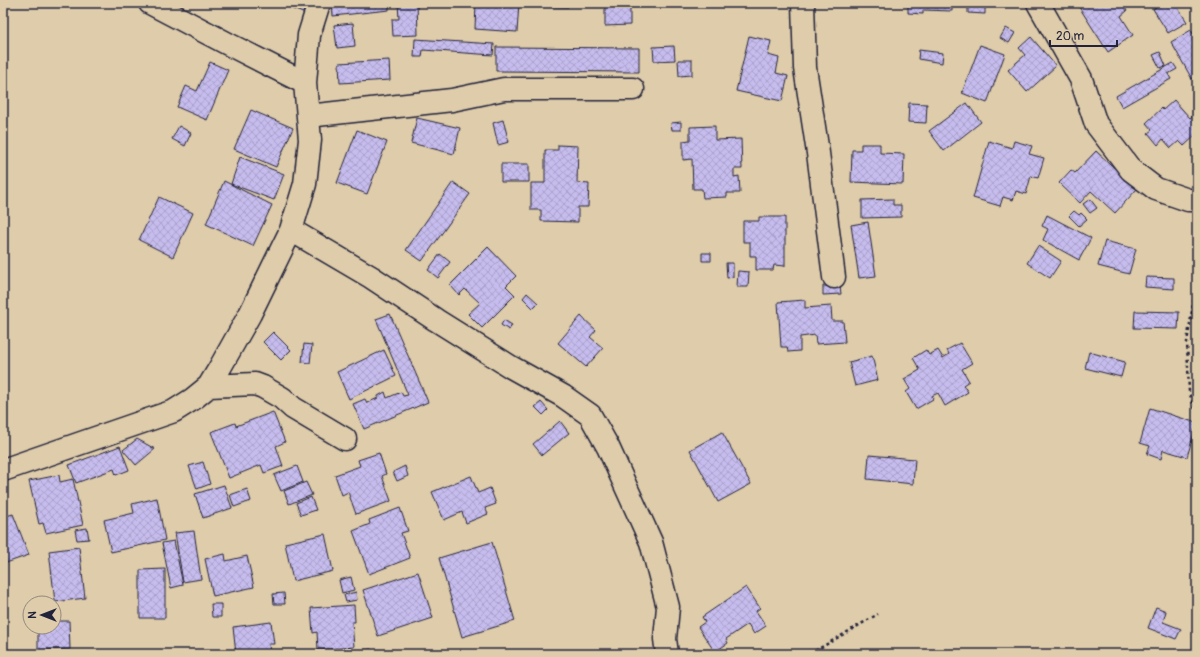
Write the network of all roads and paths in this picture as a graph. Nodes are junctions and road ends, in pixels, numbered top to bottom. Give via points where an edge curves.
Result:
1 (150, 3) edge
2 (319, 3) edge
3 (803, 3) edge
4 (1038, 3) edge
5 (305, 82) junction
6 (633, 89) dead end
7 (308, 116) junction
8 (1192, 200) edge
9 (291, 230) junction
10 (834, 277) dead end
11 (209, 386) junction
12 (1197, 415) edge
13 (345, 439) dead end
14 (3, 470) edge
15 (878, 614) dead end
16 (667, 654) edge
17 (810, 654) edge

1 - 5 street
2 - 5 street via 309,35
3 - 10 street via 806,68
4 - 8 street via 1081,79 1096,124 1131,170 1156,189
5 - 7 street
6 - 7 street via 504,89 452,100
7 - 9 street via 310,140 305,184
8 - 12 path via 1197,227 1197,280 1187,342 1189,392
9 - 11 street via 250,314
9 - 16 street via 371,277 511,368 563,396 590,415 608,447 651,542 668,607 665,639
11 - 13 street via 256,384
11 - 14 street via 174,411
15 - 17 path

